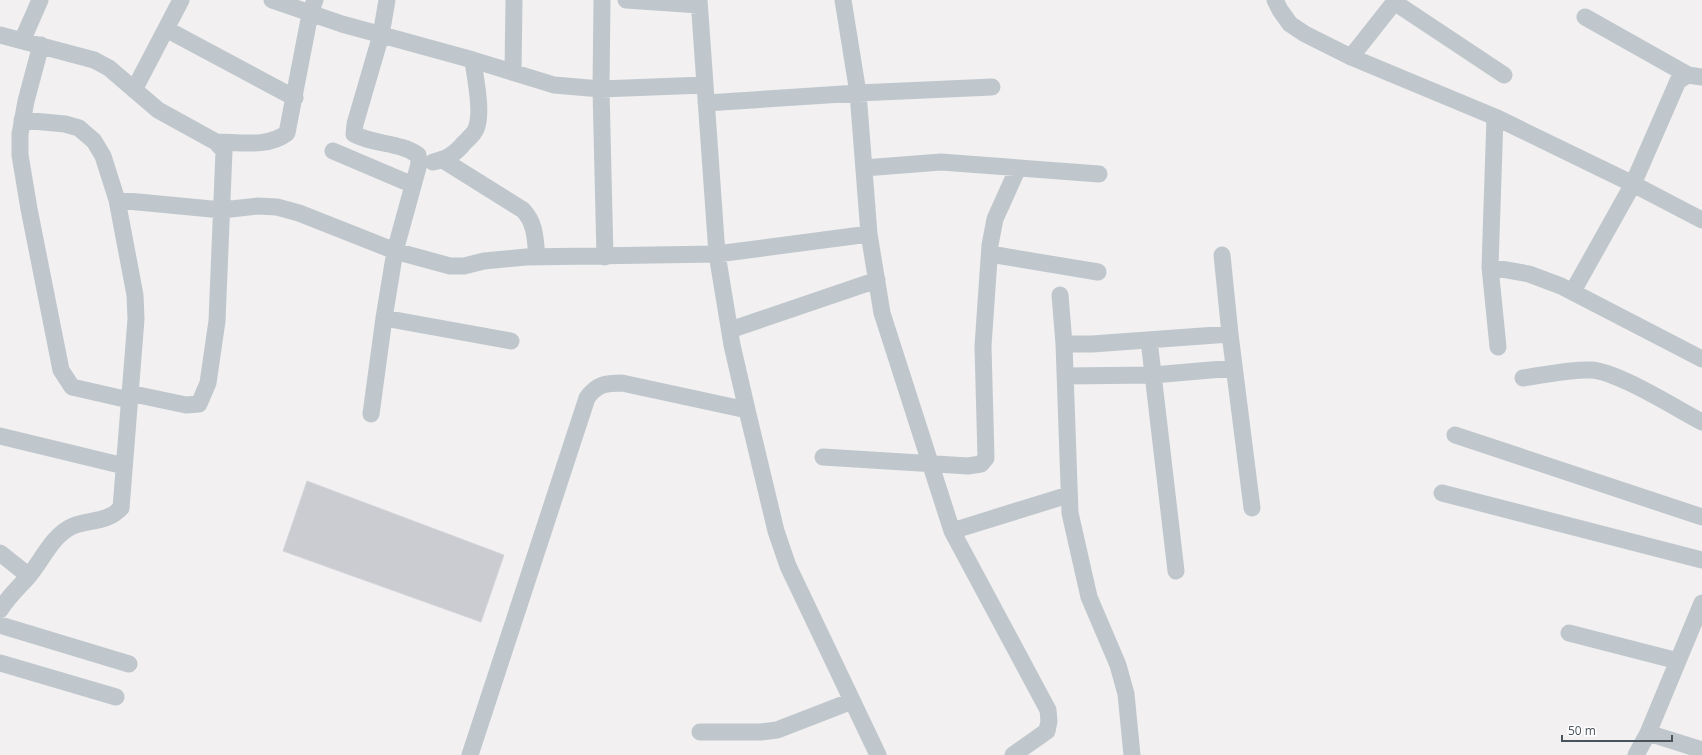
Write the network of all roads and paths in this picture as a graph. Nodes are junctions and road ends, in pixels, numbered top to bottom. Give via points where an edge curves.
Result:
1 (40, 0) edge
2 (181, 0) edge
3 (272, 0) edge
4 (386, 0) edge
5 (514, 0) edge
6 (602, 0) edge
7 (626, 0) edge
8 (843, 0) edge
9 (1275, 0) edge
10 (1395, 1) edge
11 (699, 2) edge
12 (313, 7) edge
13 (1585, 17) dead end
14 (166, 29) junction
15 (0, 35) edge
16 (381, 35) junction
17 (22, 41) junction
18 (41, 45) junction
19 (1351, 57) junction
20 (473, 60) junction
21 (513, 72) junction
22 (1504, 75) dead end
23 (1695, 76) edge
24 (704, 85) junction
25 (992, 86) dead end
26 (601, 89) junction
27 (134, 90) junction
28 (858, 93) junction
29 (295, 98) junction
30 (706, 103) junction
31 (1495, 117) junction
32 (22, 120) junction
33 (216, 142) junction
34 (333, 150) dead end
35 (443, 160) junction
36 (419, 164) junction
37 (864, 168) junction
38 (1018, 168) junction
39 (1099, 174) dead end
40 (1633, 184) junction
41 (413, 185) junction
42 (117, 200) junction
43 (222, 210) junction
44 (1702, 220) edge
45 (869, 234) junction
46 (395, 251) junction
47 (717, 254) junction
48 (990, 254) junction
49 (1222, 255) dead end
50 (537, 257) junction
51 (605, 257) junction
52 (1490, 267) junction
53 (1098, 272) dead end
54 (877, 280) junction
55 (1573, 291) junction
56 (1060, 295) dead end
57 (384, 318) junction
58 (730, 330) junction
59 (1230, 334) junction
60 (1149, 340) junction
61 (510, 341) dead end
62 (1064, 344) junction
63 (1498, 347) dead end
64 (1702, 359) edge
65 (1234, 368) junction
66 (1153, 375) junction
67 (1065, 376) junction
68 (1523, 378) dead end
69 (129, 397) junction
70 (747, 410) junction
71 (371, 414) dead end
72 (1702, 422) edge
73 (1455, 435) dead end
74 (0, 436) edge
75 (823, 457) dead end
76 (929, 463) junction
77 (124, 466) junction
78 (1442, 492) dead end
79 (1068, 495) junction
80 (1252, 508) dead end
81 (1702, 517) edge
82 (952, 531) junction
83 (0, 553) edge
84 (1702, 560) edge
85 (1176, 571) dead end
86 (29, 576) junction
87 (1702, 603) edge
88 (0, 610) edge
89 (0, 625) edge
90 (1697, 625) edge
91 (1569, 633) dead end
92 (1678, 661) junction
93 (0, 663) edge
94 (129, 664) dead end
95 (116, 698) dead end
96 (852, 701) junction
97 (700, 732) dead end
98 (1648, 732) junction
99 (1702, 750) edge
100 (470, 755) edge
101 (876, 755) edge
102 (1013, 755) edge
103 (1132, 755) edge
104 (1636, 755) edge

1 - 17 street
2 - 14 street
3 - 12 street
4 - 16 street
5 - 21 street
6 - 26 street
7 - 11 street
8 - 28 street
9 - 19 street via 1290,24
10 - 19 street
10 - 22 street
11 - 24 street
12 - 16 street
12 - 29 street
13 - 23 street
14 - 27 street
14 - 29 street
15 - 17 street
16 - 20 street
16 - 36 street via 354,134 364,139 410,150 418,155
17 - 18 street
18 - 27 street via 94,60 109,68
18 - 32 street
19 - 31 street
20 - 21 street
20 - 35 street via 479,120 476,130 454,154
21 - 26 street via 554,85
23 - 40 street via 1678,81
24 - 26 street
24 - 30 street
25 - 28 street
26 - 51 street
27 - 33 street via 158,110
28 - 30 street
28 - 37 street
29 - 33 street via 287,133 280,139 263,143
30 - 47 street
31 - 40 street
31 - 52 street
32 - 42 street via 65,124 79,128 94,141 102,156
32 - 69 street via 20,155 61,370 72,387
33 - 43 street via 224,150
34 - 41 street
35 - 36 street
35 - 50 street via 523,210 534,227
36 - 41 street
37 - 38 street via 941,162
37 - 45 street
38 - 39 street
38 - 48 street via 995,219
40 - 44 street
40 - 55 street
41 - 46 street
42 - 43 street
42 - 69 street via 135,295 135,335
43 - 46 street via 258,206 299,213
43 - 69 street via 216,321 208,383 204,395 199,404 186,405
45 - 47 street
45 - 54 street
46 - 50 street via 450,266
46 - 57 street
47 - 51 street
47 - 58 street
48 - 53 street
48 - 76 street via 983,346 986,458 982,464 968,466
49 - 59 street
50 - 51 street
52 - 55 street via 1529,274
52 - 63 street
54 - 58 street
54 - 76 street via 882,313
55 - 64 street
56 - 62 street
57 - 61 street
57 - 71 street
58 - 70 street
59 - 60 street
59 - 65 street
60 - 62 street
60 - 66 street
62 - 67 street
65 - 66 street
65 - 80 street
66 - 67 street
66 - 85 street
67 - 79 street
68 - 72 street via 1592,370 1605,373
69 - 77 street
70 - 96 street via 776,532 788,566
70 - 100 street via 622,382 605,383 594,389 587,398
73 - 81 street
74 - 77 street
75 - 76 street
76 - 82 street
77 - 86 street via 120,508 114,516 72,527 53,543
78 - 84 street
79 - 82 street
79 - 103 street via 1089,597 1118,665 1126,694
82 - 102 street via 1048,710 1047,731
83 - 86 street
86 - 88 street via 6,599
87 - 90 street
89 - 94 street
90 - 92 street
91 - 92 street
92 - 98 street
93 - 95 street
96 - 97 street via 777,730
96 - 101 street
98 - 99 street
98 - 104 street

